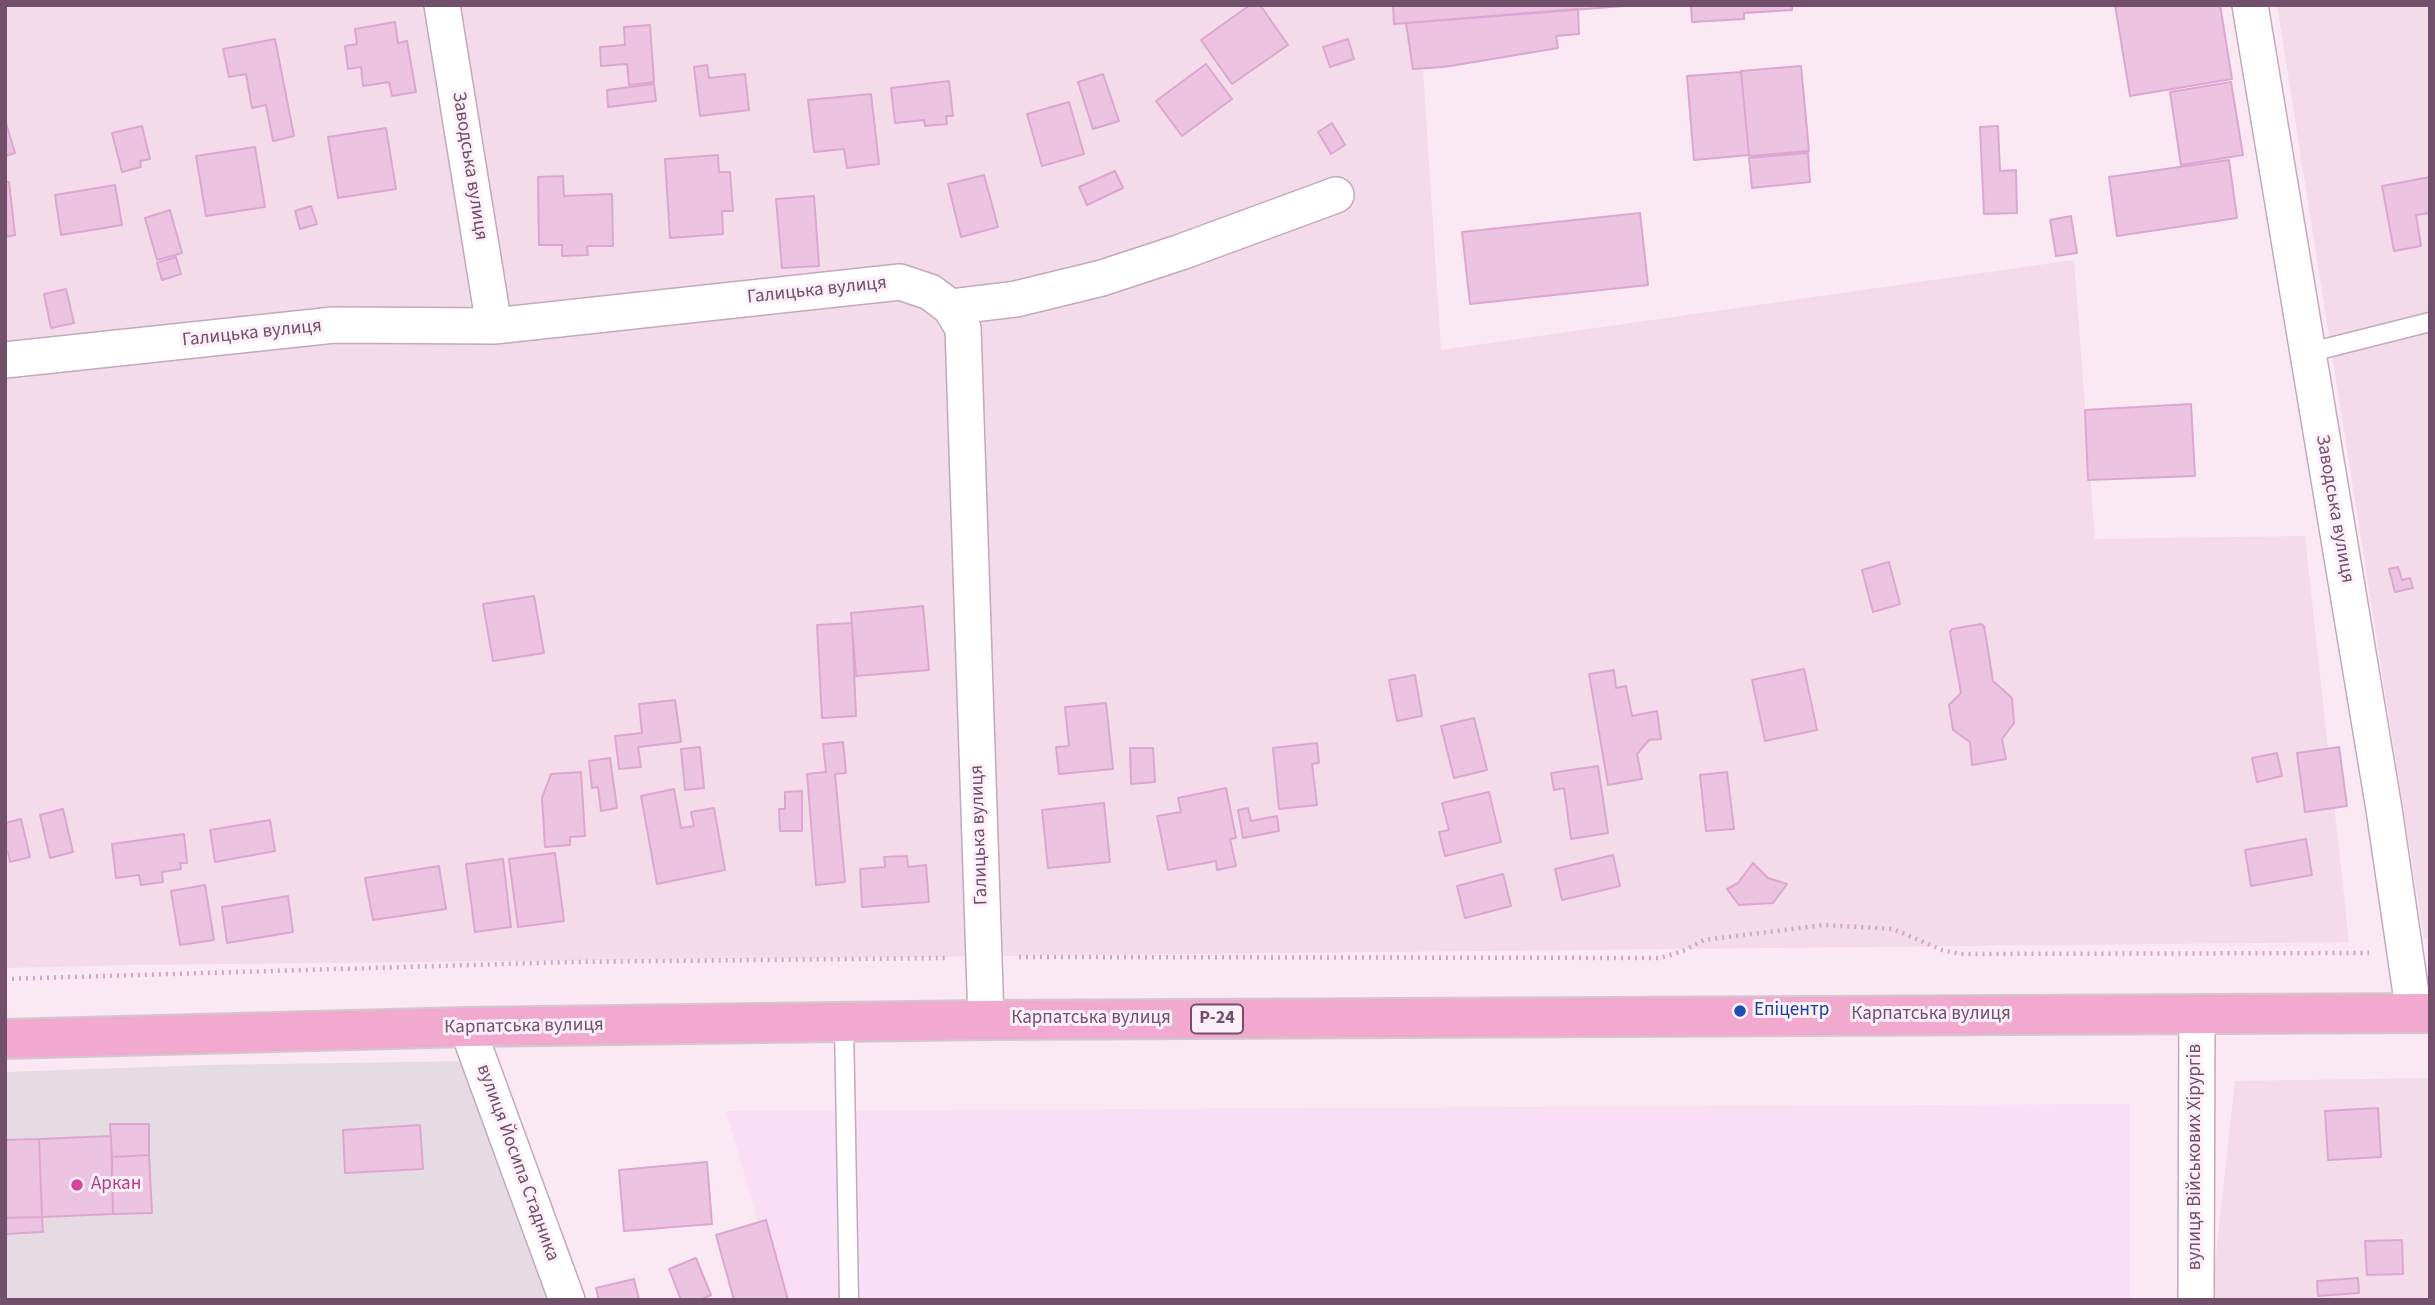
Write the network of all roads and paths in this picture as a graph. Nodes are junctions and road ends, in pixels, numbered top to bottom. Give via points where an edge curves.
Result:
1 (442, 5) edge
2 (2250, 5) edge
3 (1336, 195) dead end
4 (950, 307) junction
5 (2430, 322) edge
6 (495, 326) junction
7 (2308, 353) junction
8 (5, 360) edge
9 (2405, 953) junction
10 (984, 957) junction
11 (5, 979) edge
12 (2422, 1013) edge
13 (2197, 1014) junction
14 (986, 1020) junction
15 (844, 1023) junction
16 (467, 1027) junction
17 (5, 1039) edge
18 (567, 1300) edge
19 (849, 1300) edge
20 (2196, 1300) edge

1 - 6 street, Заводська вулиця
2 - 7 street, Заводська вулиця
3 - 4 street via 1102,278 1016,299
4 - 6 street, Галицька вулиця via 930,292 900,282
4 - 10 street, Галицька вулиця via 963,328
5 - 7 lane
6 - 8 street, Галицька вулиця via 334,325
7 - 9 street, Заводська вулиця
9 - 10 path via 1961,954 1893,929 1824,925 1704,940 1660,958
9 - 12 street, Заводська вулиця
10 - 11 path via 571,962
10 - 14 street, Галицька вулиця
12 - 13 main road, Карпатська вулиця / Р-24
13 - 14 main road, Карпатська вулиця / Р-24
13 - 20 street, вулиця Військових Хірургів
14 - 15 main road, Карпатська вулиця / Р-24
15 - 16 main road, Карпатська вулиця / Р-24
15 - 19 lane
16 - 17 main road, Карпатська вулиця / Р-24
16 - 18 street, вулиця Йосипа Стадника

